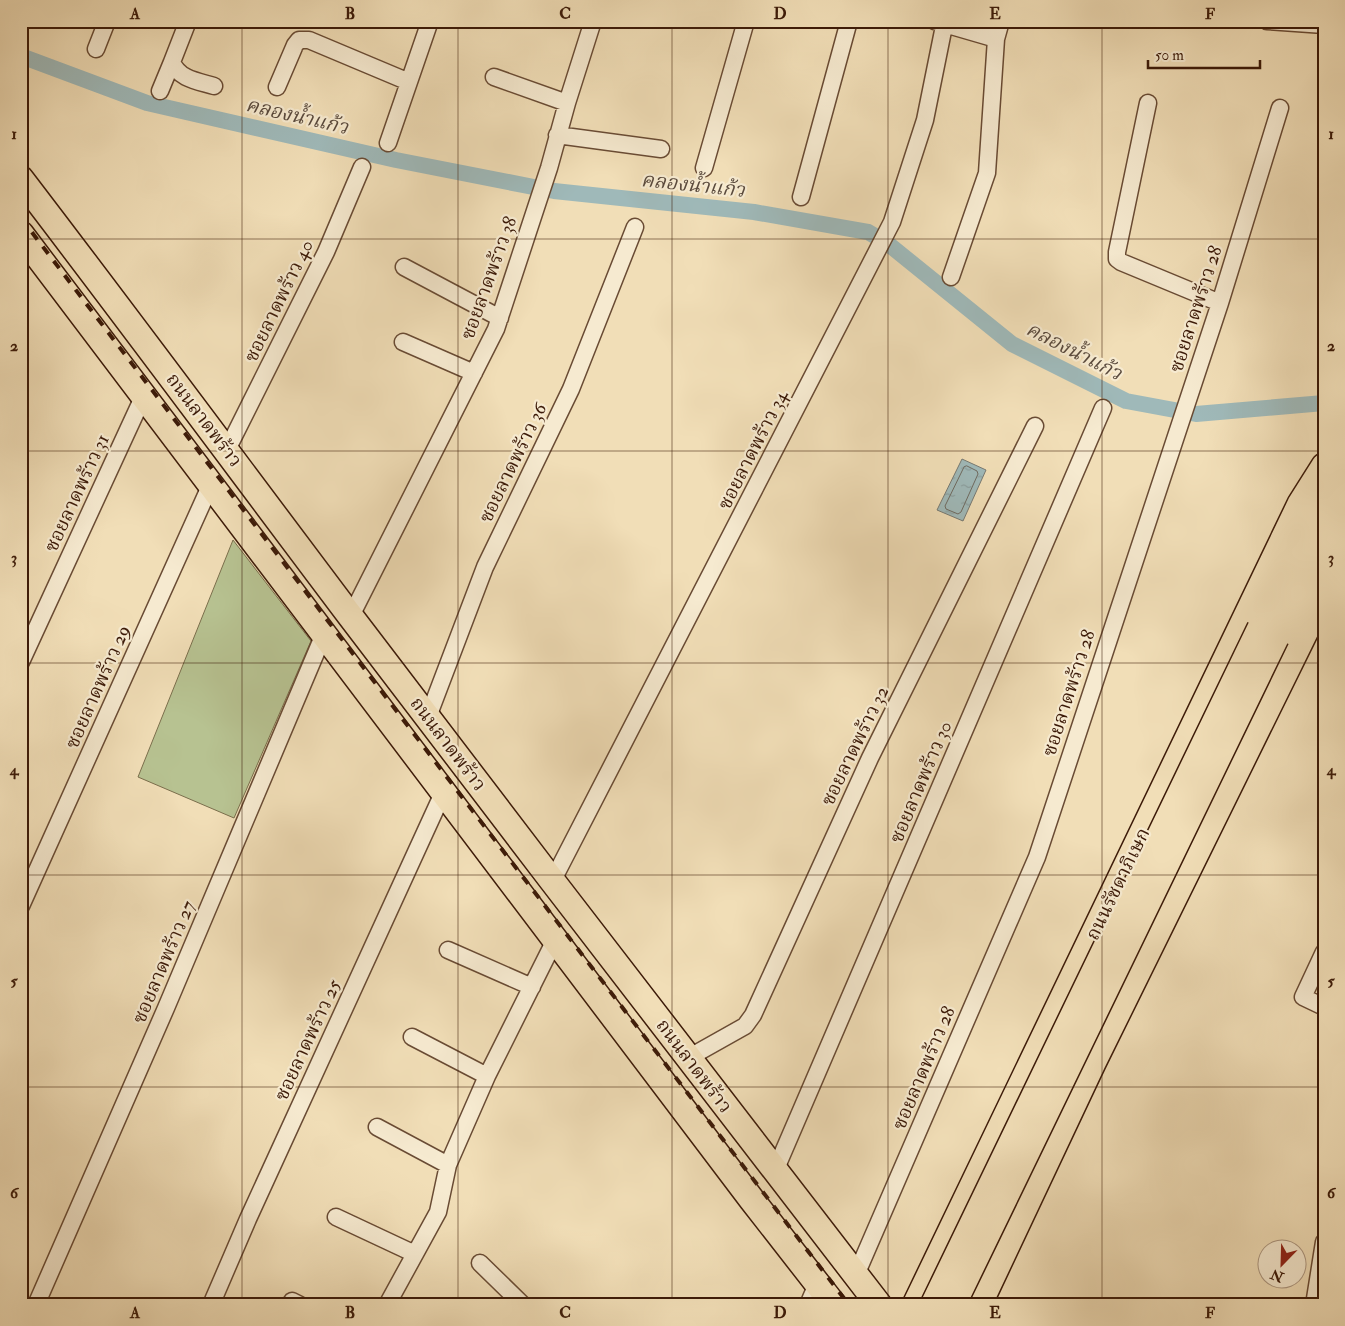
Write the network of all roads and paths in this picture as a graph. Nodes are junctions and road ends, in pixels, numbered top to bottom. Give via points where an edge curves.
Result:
1 (107, 21) edge
2 (188, 21) edge
3 (430, 21) edge
4 (593, 21) edge
5 (746, 21) edge
6 (849, 21) edge
7 (1001, 21) edge
8 (1267, 21) edge
9 (941, 22) edge
10 (1324, 24) edge
11 (996, 39) junction
12 (96, 49) dead end
13 (172, 62) junction
14 (494, 77) dead end
15 (410, 82) junction
16 (214, 86) dead end
17 (277, 87) dead end
18 (160, 91) dead end
19 (566, 103) junction
20 (1148, 103) dead end
21 (1280, 108) dead end
22 (557, 135) junction
23 (388, 143) dead end
24 (661, 149) dead end
25 (362, 167) dead end
26 (704, 168) dead end
27 (21, 180) edge
28 (801, 197) dead end
29 (635, 227) dead end
30 (21, 234) edge
31 (404, 267) dead end
32 (951, 277) dead end
33 (1220, 303) junction
34 (500, 318) junction
35 (403, 342) dead end
36 (474, 373) junction
37 (144, 395) junction
38 (1103, 408) dead end
39 (1035, 426) dead end
40 (227, 450) junction
41 (1324, 466) edge
42 (211, 484) junction
43 (1324, 491) edge
44 (1324, 543) edge
45 (1324, 594) edge
46 (351, 616) junction
47 (1268, 633) junction
48 (324, 634) junction
49 (21, 662) edge
50 (428, 717) junction
51 (443, 793) junction
52 (553, 880) junction
53 (21, 906) edge
54 (554, 940) junction
55 (448, 950) dead end
56 (1086, 950) junction
57 (1324, 952) edge
58 (1137, 974) junction
59 (532, 987) junction
60 (1324, 1006) edge
61 (412, 1037) dead end
62 (688, 1058) junction
63 (487, 1076) junction
64 (1019, 1090) junction
65 (1069, 1112) junction
66 (377, 1127) dead end
67 (448, 1166) junction
68 (775, 1171) junction
69 (336, 1217) dead end
70 (1324, 1242) edge
71 (415, 1254) junction
72 (480, 1263) dead end
73 (856, 1275) junction
74 (813, 1294) edge
75 (1318, 1303) edge
76 (36, 1305) edge
77 (211, 1305) edge
78 (387, 1305) edge
79 (523, 1305) edge
80 (834, 1305) edge
81 (880, 1305) edge
82 (915, 1305) edge
83 (933, 1305) edge
84 (953, 1305) edge
85 (979, 1305) edge

1 - 12 street
2 - 13 street
3 - 15 street
4 - 19 street, ซอยลาดพร้าว 38
5 - 26 street
6 - 28 street
7 - 11 street
8 - 10 street
9 - 11 street
9 - 52 street, ซอยลาดพร้าว 34 via 925,120 892,222
11 - 32 street via 987,173
13 - 16 street via 182,76
13 - 18 street
14 - 19 street
15 - 17 street via 309,40 299,40
15 - 23 street
19 - 22 street, ซอยลาดพร้าว 38
20 - 33 street via 1117,259
21 - 33 street, ซอยลาดพร้าว 28
22 - 24 street
22 - 34 street, ซอยลาดพร้าว 38
25 - 40 street, ซอยลาดพร้าว 40 via 326,252
27 - 40 main road, ถนนลาดพร้าว
29 - 50 street, ซอยลาดพร้าว 36 via 571,389 485,567
30 - 37 main road, ถนนลาดพร้าว
31 - 34 street
33 - 73 street, ซอยลาดพร้าว 28 via 1037,857
34 - 36 street, ซอยลาดพร้าว 38
35 - 36 street
36 - 46 street, ซอยลาดพร้าว 38
37 - 42 main road, ถนนลาดพร้าว
37 - 49 street, ซอยลาดพร้าว 31
38 - 68 street, ซอยลาดพร้าว 30
39 - 62 street, ซอยลาดพร้าว 32 via 870,758 753,1015 745,1026
40 - 46 main road, ถนนลาดพร้าว
41 - 56 main road, ถนนรัชดาภิเษก via 1300,504
42 - 48 main road, ถนนลาดพร้าว
42 - 53 street, ซอยลาดพร้าว 29
43 - 47 main road, ถนนรัชดาภิเษก
44 - 47 main road, ถนนรัชดาภิเษก
45 - 58 main road
46 - 50 main road, ถนนลาดพร้าว
47 - 83 main road, ถนนรัชดาภิเษก, bridge
47 - 84 main road, ถนนรัชดาภิเษก, bridge
48 - 51 main road, ถนนลาดพร้าว
48 - 76 street, ซอยลาดพร้าว 27
50 - 52 main road, ถนนลาดพร้าว
51 - 54 main road, ถนนลาดพร้าว
51 - 77 street, ซอยลาดพร้าว 25
52 - 62 main road, ถนนลาดพร้าว
54 - 59 street
54 - 74 main road, ถนนลาดพร้าว
55 - 59 street
56 - 58 main road via 1089,971 1096,977 1119,984
56 - 64 main road, ถนนรัชดาภิเษก
57 - 60 street via 1303,997
58 - 65 main road
59 - 63 street
61 - 63 street
62 - 68 main road, ถนนลาดพร้าว
63 - 67 street
64 - 65 main road via 1023,1108 1044,1121 1053,1121
64 - 82 main road, ถนนรัชดาภิเษก
65 - 85 main road
66 - 67 street
67 - 71 street via 438,1212
68 - 73 main road, ถนนลาดพร้าว
69 - 71 street
70 - 75 street
71 - 78 street
72 - 79 street
73 - 81 main road, ถนนลาดพร้าว
74 - 80 main road, ถนนลาดพร้าว

